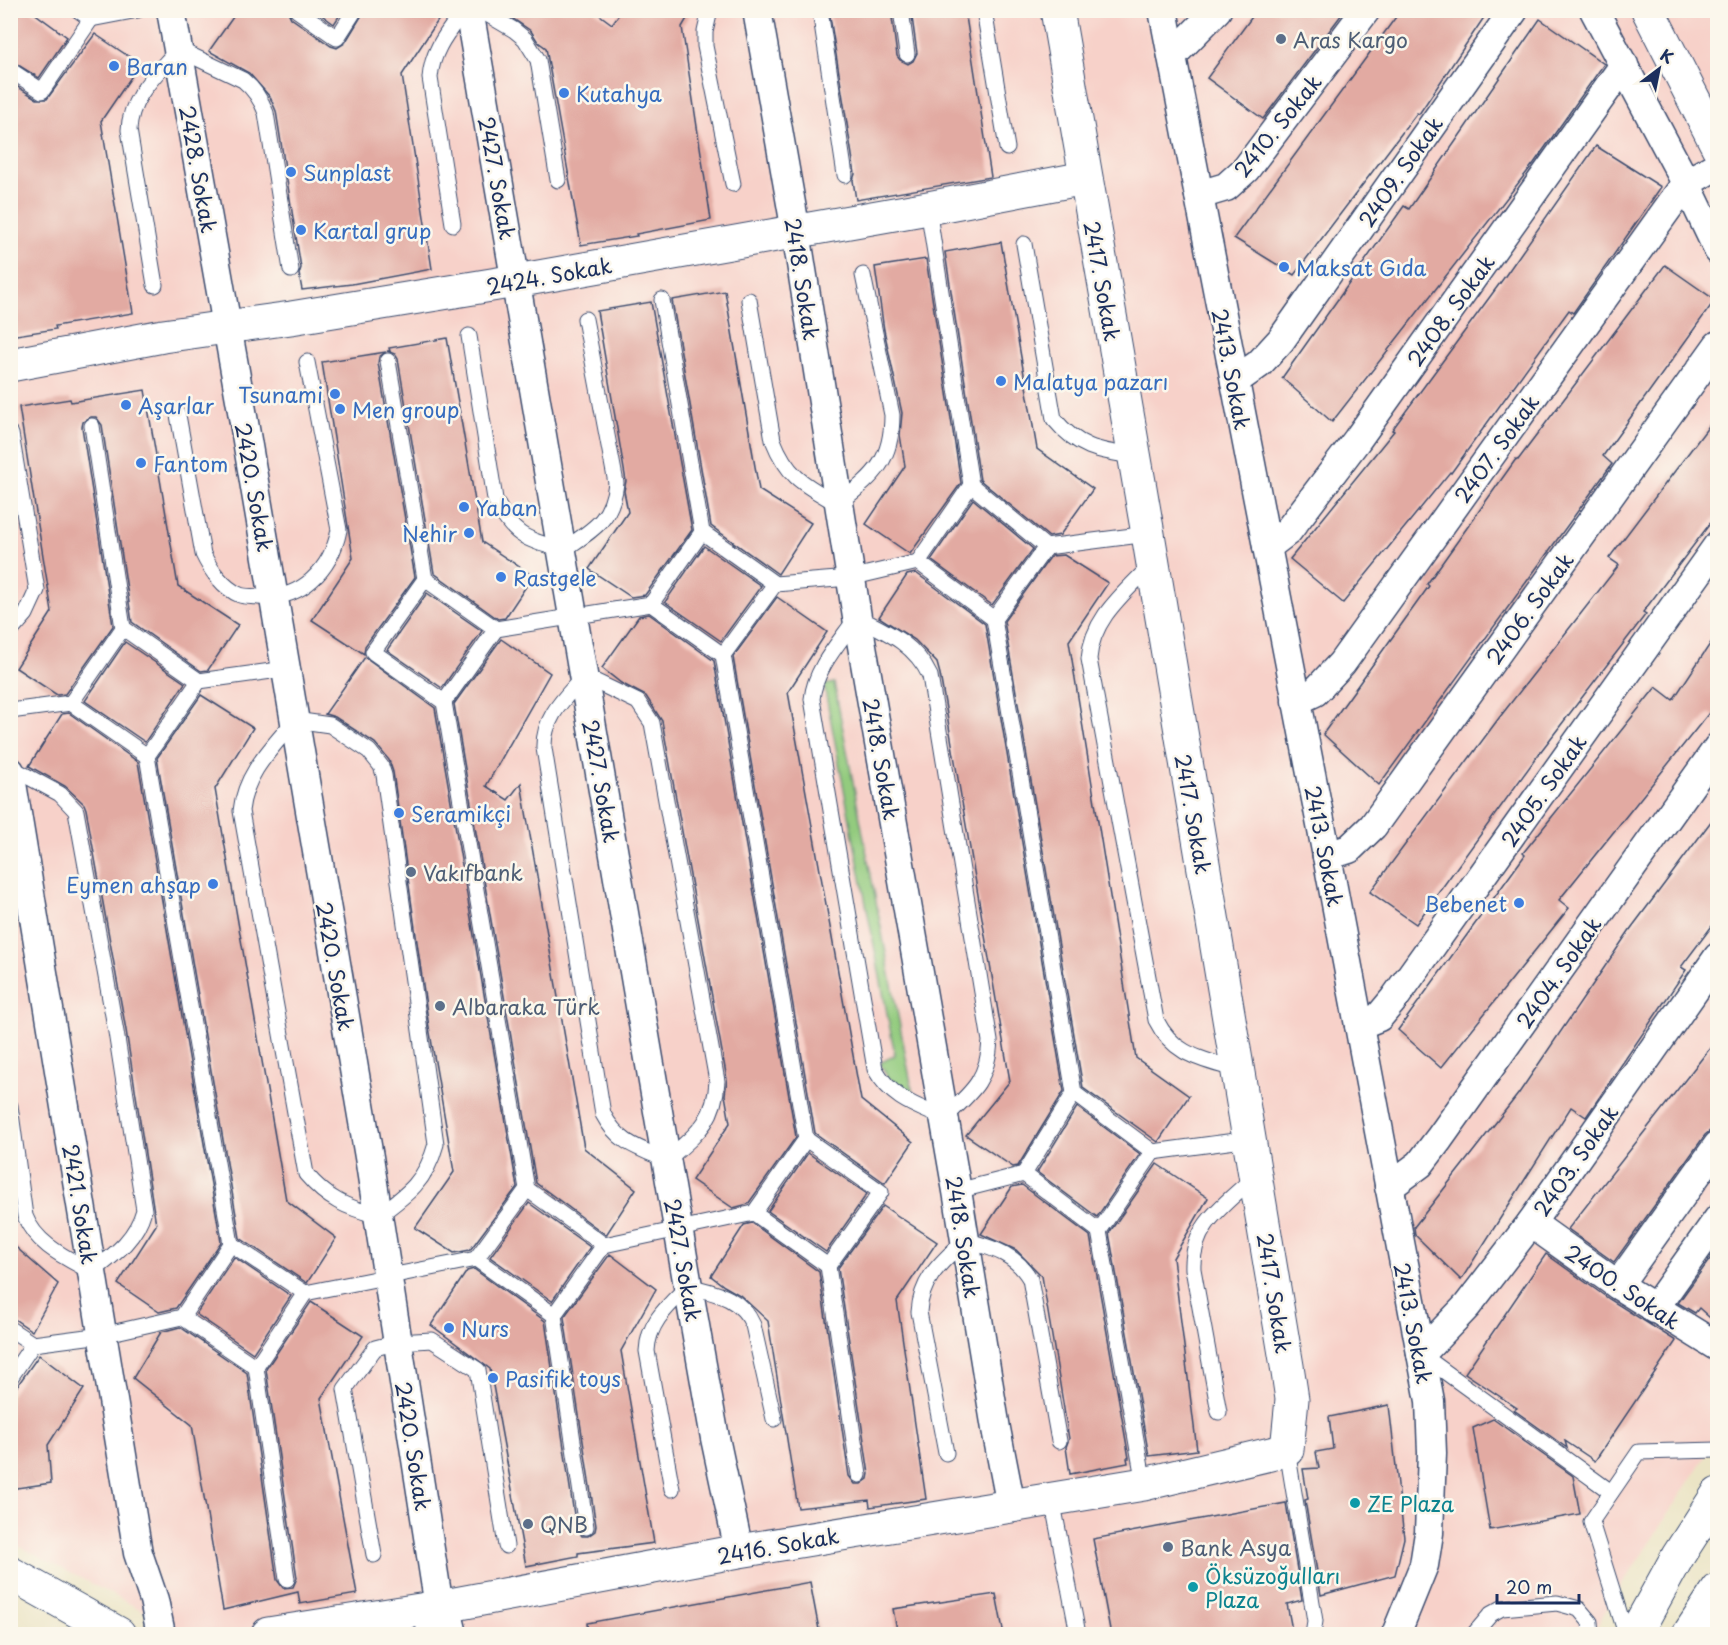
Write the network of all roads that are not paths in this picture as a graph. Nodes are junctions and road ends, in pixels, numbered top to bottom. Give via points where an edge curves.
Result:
1 (138, 10) edge
2 (171, 10) edge
3 (297, 10) edge
4 (355, 10) edge
5 (464, 10) edge
6 (470, 10) edge
7 (480, 10) edge
8 (710, 10) edge
9 (757, 10) edge
10 (818, 10) edge
11 (901, 10) edge
12 (984, 10) edge
13 (1056, 10) edge
14 (1163, 10) edge
15 (1217, 10) edge
16 (1366, 10) edge
17 (1514, 10) edge
18 (1594, 10) edge
19 (1648, 10) edge
20 (84, 15) edge
21 (178, 49) junction
22 (907, 54) dead end
23 (1172, 56) junction
24 (1624, 66) junction
25 (10, 70) edge
26 (1718, 147) edge
27 (1007, 148) dead end
28 (1718, 165) edge
29 (845, 175) dead end
30 (1085, 178) junction
31 (558, 180) dead end
32 (1686, 183) junction
33 (733, 184) dead end
34 (1199, 195) junction
35 (928, 208) junction
36 (453, 224) dead end
37 (796, 232) junction
38 (1023, 244) dead end
39 (1718, 250) edge
40 (291, 270) dead end
41 (863, 275) dead end
42 (516, 281) junction
43 (156, 285) dead end
44 (662, 300) dead end
45 (749, 300) dead end
46 (585, 320) dead end
47 (227, 327) junction
48 (470, 336) dead end
49 (1718, 345) edge
50 (388, 361) dead end
51 (306, 362) dead end
52 (10, 365) edge
53 (1235, 381) junction
54 (178, 416) dead end
55 (92, 426) dead end
56 (11, 434) edge
57 (1134, 456) junction
58 (971, 485) junction
59 (838, 504) junction
60 (702, 532) junction
61 (1718, 545) edge
62 (1046, 547) junction
63 (1266, 547) junction
64 (1150, 549) junction
65 (563, 550) junction
66 (918, 562) junction
67 (850, 578) junction
68 (425, 579) junction
69 (775, 584) junction
70 (274, 598) junction
71 (651, 603) junction
72 (857, 616) junction
73 (574, 617) junction
74 (994, 619) junction
75 (123, 628) junction
76 (496, 629) junction
77 (10, 632) edge
78 (723, 655) junction
79 (286, 669) junction
80 (584, 676) junction
81 (199, 681) junction
82 (1296, 701) junction
83 (444, 702) junction
84 (71, 703) junction
85 (10, 711) edge
86 (295, 720) junction
87 (1718, 747) edge
88 (147, 756) junction
89 (10, 767) edge
90 (10, 771) edge
91 (1327, 856) junction
92 (1718, 957) edge
93 (1359, 1025) junction
94 (1239, 1071) junction
95 (1074, 1093) junction
96 (10, 1107) edge
97 (944, 1118) junction
98 (806, 1139) junction
99 (1250, 1139) junction
100 (1718, 1144) edge
101 (1153, 1152) junction
102 (667, 1160) junction
103 (1024, 1174) junction
104 (1256, 1175) junction
105 (1389, 1187) junction
106 (527, 1189) junction
107 (957, 1191) junction
108 (754, 1213) junction
109 (378, 1216) junction
110 (1718, 1219) edge
111 (1531, 1223) junction
112 (679, 1230) junction
113 (1099, 1231) junction
114 (965, 1240) junction
115 (231, 1244) junction
116 (604, 1245) junction
117 (477, 1259) junction
118 (828, 1266) junction
119 (92, 1272) junction
120 (388, 1276) junction
121 (1618, 1285) junction
122 (688, 1286) junction
123 (305, 1293) junction
124 (1654, 1309) junction
125 (554, 1315) junction
126 (182, 1317) junction
127 (10, 1329) edge
128 (102, 1335) junction
129 (398, 1342) junction
130 (33, 1344) junction
131 (1718, 1347) edge
132 (1421, 1354) junction
133 (256, 1367) junction
134 (10, 1378) edge
135 (1219, 1412) dead end
136 (774, 1419) dead end
137 (1059, 1441) dead end
138 (1287, 1450) junction
139 (1718, 1450) edge
140 (946, 1453) dead end
141 (859, 1475) dead end
142 (1144, 1484) junction
143 (672, 1489) dead end
144 (1611, 1492) junction
145 (1718, 1494) edge
146 (1052, 1499) junction
147 (1011, 1506) junction
148 (586, 1527) dead end
149 (506, 1546) dead end
150 (739, 1551) junction
151 (374, 1555) dead end
152 (10, 1573) edge
153 (287, 1579) dead end
154 (1718, 1590) edge
155 (441, 1625) edge
156 (1718, 1633) edge
157 (119, 1635) edge
158 (161, 1635) edge
159 (268, 1635) edge
160 (1078, 1635) edge
161 (1313, 1635) edge
162 (1396, 1635) edge
163 (1474, 1635) edge
164 (1591, 1635) edge
165 (1626, 1635) edge
166 (1635, 1635) edge
167 (1689, 1635) edge
168 (1706, 1635) edge

1 - 20 lane
2 - 21 street, 2428. Sokak
3 - 4 lane via 337,38
5 - 36 lane via 439,44 430,78
6 - 42 street, 2427. Sokak
7 - 31 lane via 525,39 538,60
8 - 33 lane via 705,46
9 - 37 street, 2418. Sokak
10 - 29 lane
11 - 22 lane
12 - 27 lane
13 - 30 main road, 2417. Sokak
14 - 23 street, 2413. Sokak
15 - 23 street
16 - 34 street, 2410. Sokak via 1246,169 1226,188
17 - 53 street, 2409. Sokak via 1281,340 1259,364
18 - 24 street
19 - 26 main road
20 - 25 lane via 42,91
21 - 40 lane via 243,80 263,104
21 - 43 lane via 136,99 129,120
21 - 47 street, 2428. Sokak
23 - 34 street, 2413. Sokak
24 - 32 street
24 - 63 street, 2408. Sokak via 1357,440 1288,531
28 - 32 street
30 - 35 main road, 2424. Sokak
30 - 57 main road, 2417. Sokak
32 - 39 street
32 - 82 street, 2407. Sokak via 1342,663 1315,693
34 - 53 street, 2413. Sokak
35 - 37 main road, 2424. Sokak
35 - 58 lane
37 - 42 main road, 2424. Sokak
37 - 59 street, 2418. Sokak
38 - 57 lane via 1054,419 1083,445
41 - 59 lane via 892,431 882,463 872,477
42 - 47 main road, 2424. Sokak
42 - 65 street, 2427. Sokak
44 - 60 lane
45 - 59 lane via 779,456 798,480
46 - 65 lane via 616,483 613,503 604,520
47 - 52 main road, 2424. Sokak
47 - 70 street, 2420. Sokak
48 - 65 lane via 495,499 517,532 529,540
49 - 91 street, 2406. Sokak via 1373,826 1349,849
50 - 68 lane
51 - 70 lane via 339,530 321,572 309,584
53 - 63 street, 2413. Sokak
54 - 70 lane via 203,554 209,566 240,595
55 - 75 lane
56 - 77 lane via 37,590 26,614
57 - 64 main road, 2417. Sokak
58 - 62 lane
58 - 66 lane
59 - 67 street, 2418. Sokak
60 - 69 lane
60 - 71 lane
61 - 93 street, 2405. Sokak via 1394,999 1379,1017
62 - 64 lane
62 - 74 lane
63 - 82 street, 2413. Sokak
64 - 94 main road, 2417. Sokak
64 - 94 lane via 1103,616 1092,638 1089,658 1156,1020 1162,1032 1189,1055
65 - 73 street, 2427. Sokak
66 - 67 lane
66 - 74 lane
67 - 69 lane
67 - 72 street, 2418. Sokak
68 - 76 lane
68 - 83 lane via 373,652
69 - 78 lane
70 - 79 street, 2420. Sokak
71 - 73 lane
71 - 78 lane
72 - 97 street, 2418. Sokak
72 - 97 lane via 819,672 812,699 871,1046 875,1069 886,1086 907,1102
72 - 97 lane via 905,644 919,657 930,676 990,1041 980,1081
73 - 76 lane
73 - 80 street, 2427. Sokak
74 - 95 lane
75 - 81 lane
75 - 84 lane
76 - 83 lane
78 - 98 lane
79 - 81 lane
79 - 86 street, 2420. Sokak
80 - 102 street, 2427. Sokak
80 - 102 lane via 553,712 543,738 603,1114 623,1140
80 - 102 lane via 631,697 645,709 652,723 717,1081 708,1120
81 - 88 lane
82 - 91 street, 2413. Sokak
83 - 106 lane
84 - 85 lane
84 - 88 lane
86 - 109 street, 2420. Sokak
86 - 109 lane via 252,774 241,810 306,1174 340,1204
86 - 109 lane via 330,724 369,752 384,775 436,1144 418,1184
87 - 105 street, 2404. Sokak via 1439,1140 1420,1164
88 - 115 lane
89 - 119 lane via 60,794 76,811 118,1043 144,1210 128,1242
90 - 119 street, 2421. Sokak
91 - 93 street, 2413. Sokak
92 - 111 street, 2403. Sokak
93 - 105 street, 2413. Sokak
94 - 99 main road, 2417. Sokak
95 - 101 lane
95 - 103 lane
96 - 119 lane via 28,1224 46,1245
97 - 107 street, 2418. Sokak
98 - 108 lane
98 - 118 lane via 881,1192
99 - 101 lane
99 - 104 main road, 2417. Sokak
100 - 121 street
101 - 113 lane
102 - 112 street, 2427. Sokak
103 - 107 lane
103 - 113 lane
104 - 135 lane via 1206,1224 1193,1255
104 - 138 main road, 2417. Sokak via 1292,1399
105 - 132 street, 2413. Sokak
106 - 116 lane
106 - 117 lane
107 - 114 street, 2418. Sokak
108 - 112 lane
108 - 118 lane
109 - 120 street, 2420. Sokak
110 - 124 street
111 - 121 street, 2400. Sokak
111 - 132 street, 2403. Sokak via 1467,1306
112 - 116 lane
112 - 122 street, 2427. Sokak
113 - 142 lane
114 - 137 lane via 1009,1255 1030,1279
114 - 140 lane via 927,1280 919,1312
114 - 147 street, 2418. Sokak
115 - 123 lane
115 - 126 lane
116 - 125 lane
117 - 120 lane
117 - 125 lane
118 - 141 lane
119 - 128 street, 2421. Sokak
120 - 123 lane
120 - 129 street, 2420. Sokak
121 - 124 street, 2400. Sokak
122 - 136 lane via 725,1296 750,1316
122 - 143 lane via 654,1322 647,1341
122 - 150 street, 2427. Sokak
123 - 133 lane
124 - 131 street, 2400. Sokak
125 - 148 lane
126 - 128 lane
126 - 133 lane
127 - 130 lane
128 - 130 lane
128 - 158 street, 2421. Sokak via 138,1553
129 - 149 lane via 432,1340 478,1370
129 - 151 lane via 375,1348 345,1389
129 - 155 street, 2420. Sokak
130 - 134 lane
132 - 144 lane
132 - 162 street, 2413. Sokak via 1430,1401 1430,1533 1424,1565
133 - 153 lane
138 - 142 main road, 2416. Sokak
138 - 161 lane via 1316,1621
139 - 144 lane via 1640,1452
142 - 146 main road, 2416. Sokak
144 - 165 lane via 1591,1522
145 - 166 main road via 1678,1556
146 - 147 main road, 2416. Sokak
146 - 160 lane
147 - 150 main road, 2416. Sokak
150 - 155 main road, 2416. Sokak
152 - 157 main road
154 - 167 main road
155 - 159 main road, 2416. Sokak
156 - 168 street
163 - 164 lane via 1491,1614 1502,1608 1557,1603 1579,1608 1590,1622

